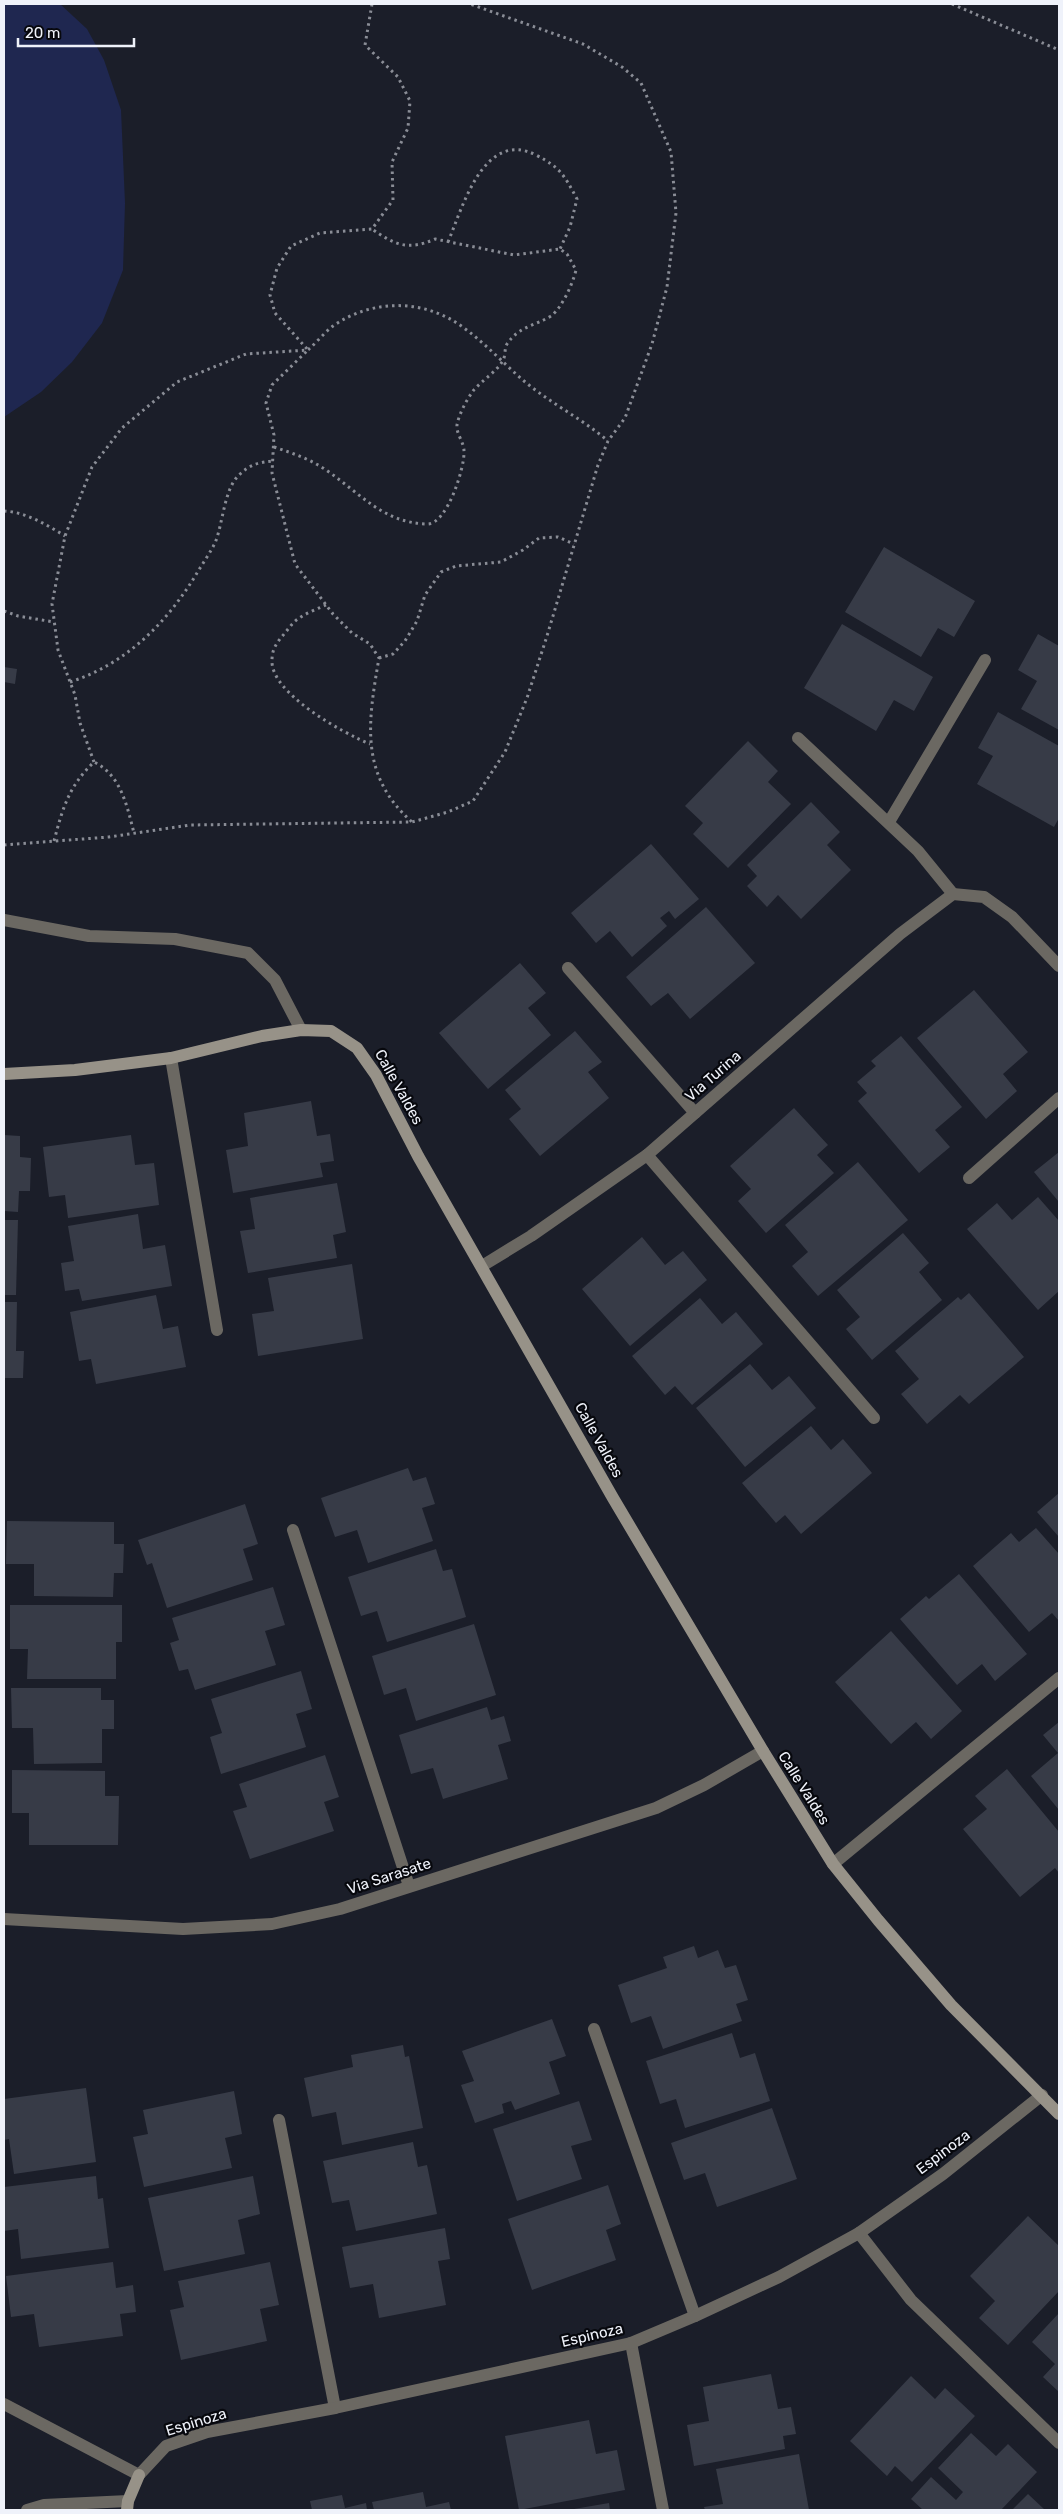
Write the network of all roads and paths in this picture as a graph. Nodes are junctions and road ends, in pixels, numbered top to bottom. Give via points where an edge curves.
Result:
1 (372, 4) edge
2 (470, 4) edge
3 (952, 4) edge
4 (1059, 50) edge
5 (372, 229) junction
6 (448, 242) junction
7 (560, 249) junction
8 (308, 350) junction
9 (503, 362) junction
10 (608, 441) junction
11 (274, 447) junction
12 (273, 461) junction
13 (4, 511) edge
14 (65, 536) junction
15 (574, 544) junction
16 (326, 605) junction
17 (4, 611) edge
18 (54, 622) junction
19 (378, 658) junction
20 (985, 660) dead end
21 (70, 682) junction
22 (798, 738) dead end
23 (370, 744) junction
24 (94, 762) junction
25 (412, 822) junction
26 (889, 822) junction
27 (134, 833) junction
28 (54, 841) junction
29 (4, 845) edge
30 (953, 894) junction
31 (4, 920) edge
32 (1059, 966) edge
33 (568, 968) dead end
34 (301, 1030) junction
35 (171, 1058) junction
36 (4, 1074) edge
37 (1059, 1098) edge
38 (695, 1113) junction
39 (647, 1155) junction
40 (969, 1178) dead end
41 (482, 1266) junction
42 (217, 1330) dead end
43 (874, 1418) dead end
44 (293, 1530) dead end
45 (1059, 1678) edge
46 (763, 1751) junction
47 (833, 1864) junction
48 (408, 1886) junction
49 (4, 1919) edge
50 (594, 2029) dead end
51 (1042, 2096) junction
52 (1059, 2114) edge
53 (279, 2120) dead end
54 (859, 2233) junction
55 (695, 2316) junction
56 (631, 2343) junction
57 (4, 2404) edge
58 (335, 2408) junction
59 (1059, 2443) edge
60 (139, 2475) junction
61 (128, 2506) edge
62 (27, 2510) edge
63 (663, 2510) edge

1 - 5 path via 365,46 398,77 410,101 408,128 392,162 393,200
2 - 10 path via 583,44 622,67 641,83 671,152 676,213 667,287 652,344 625,418
3 - 4 path
5 - 6 path via 396,244 417,245 436,239
5 - 8 path via 320,233 291,246 277,268 270,295 275,313
6 - 7 path via 514,256
6 - 7 path via 478,174 492,158 510,150 525,150 559,168 577,199
7 - 9 path via 567,254 576,270 572,286 552,315 526,326 506,345
8 - 9 path via 333,326 361,313 407,304 435,310 464,327
8 - 11 path via 272,385 266,403
8 - 14 path via 246,354 177,382 122,428 92,466
9 - 10 path
9 - 11 path via 473,391 462,409 456,427 464,450 459,477 454,494 438,520 430,524 394,519 308,459
10 - 15 path
11 - 12 path
12 - 16 path via 272,473 295,564
12 - 21 path via 255,463 238,476 231,486 214,543 188,587 156,628 129,653 94,674
13 - 14 path via 40,521
14 - 18 path via 52,604
15 - 19 path via 558,538 539,538 501,562 456,566 441,572 425,595 417,621 405,641 393,654
15 - 25 path via 527,698 505,752 473,801
16 - 19 path via 352,633 370,644
16 - 23 path via 298,619 275,646 272,661 278,679 298,700 323,720
17 - 18 path
18 - 21 path via 58,650
19 - 23 path via 372,695
20 - 26 street
21 - 24 path
22 - 26 street
23 - 25 path via 380,781 395,806
24 - 27 path via 107,768 116,780
24 - 28 path via 78,778 64,804
25 - 27 path via 190,825
26 - 30 street
27 - 28 path
28 - 29 path
30 - 32 street via 984,897 1012,917
30 - 38 street, Via Turina via 900,934
31 - 34 street via 89,936 175,939 248,953 275,980
33 - 38 street
34 - 35 street, Calle Valdes
34 - 41 street, Calle Valdes via 331,1031 357,1048 376,1075 418,1156
35 - 36 street, Calle Valdes via 75,1070
35 - 42 street
37 - 40 street
38 - 39 street, Via Turina
39 - 41 street, Via Turina
39 - 43 street
41 - 46 street, Calle Valdes via 613,1498
44 - 48 street
45 - 47 street
46 - 47 street, Calle Valdes
46 - 48 street, Via Sarasate via 656,1808
47 - 51 street, Calle Valdes via 951,2004
48 - 49 street, Via Sarasate via 340,1909 272,1924 183,1929
50 - 55 street
51 - 52 street, Calle Valdes
51 - 54 street, Espinoza via 943,2174
53 - 58 street
54 - 55 street, Espinoza via 779,2277
54 - 59 street via 911,2300
55 - 56 street, Espinoza
56 - 58 street, Espinoza
56 - 63 street
57 - 60 street
58 - 60 street, Espinoza via 207,2432 166,2446
60 - 61 street, Espinoza
61 - 62 street via 44,2505

